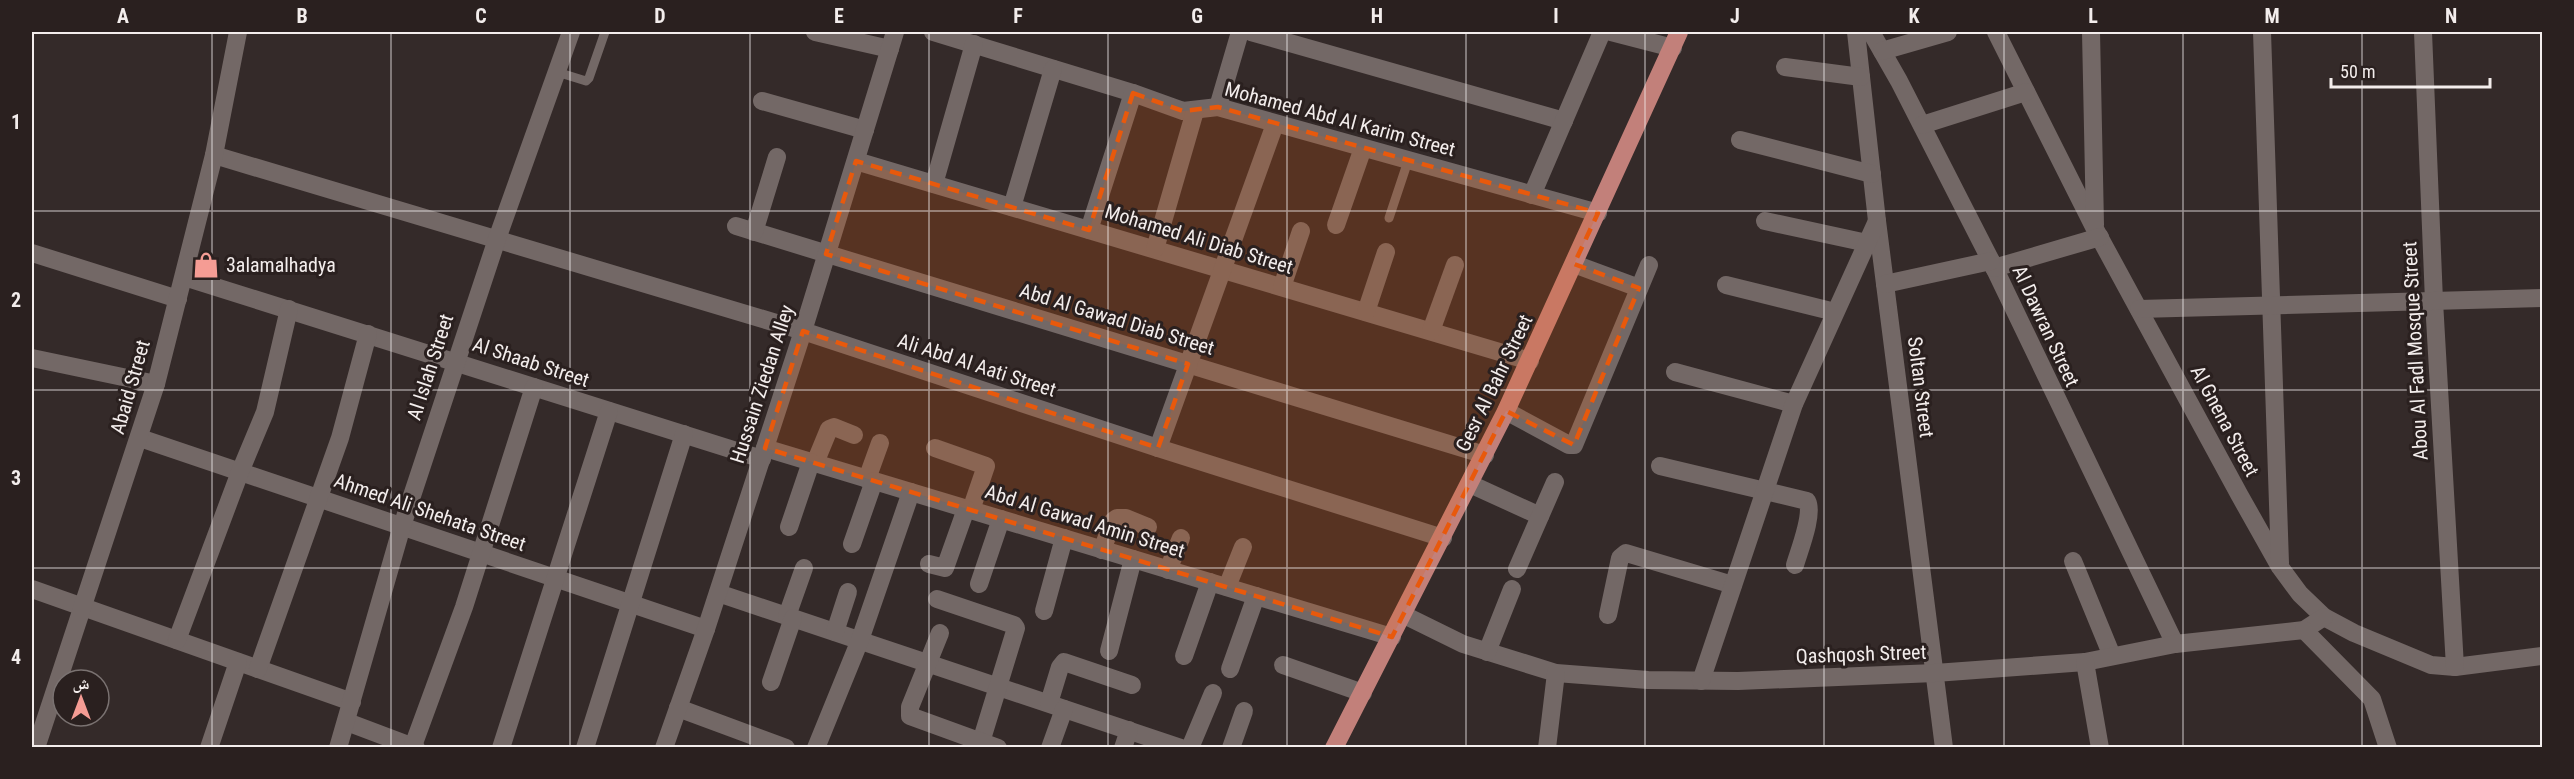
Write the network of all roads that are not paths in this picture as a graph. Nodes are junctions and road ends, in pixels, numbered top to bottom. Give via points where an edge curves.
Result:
1 (238, 32) edge
2 (571, 32) edge
3 (605, 32) edge
4 (815, 32) edge
5 (895, 32) edge
6 (933, 32) edge
7 (1240, 32) edge
8 (1251, 32) edge
9 (1602, 32) edge
10 (1611, 32) edge
11 (1856, 32) edge
12 (1870, 32) edge
13 (1941, 32) edge
14 (1996, 32) edge
15 (2091, 32) edge
16 (2262, 32) edge
17 (2423, 32) edge
18 (1676, 40) edge
19 (974, 44) junction
20 (890, 50) junction
21 (1882, 51) junction
22 (1785, 68) dead end
23 (1053, 69) junction
24 (557, 72) junction
25 (1861, 77) junction
26 (2026, 92) junction
27 (1133, 93) junction
28 (762, 101) dead end
29 (1218, 107) junction
30 (1195, 111) junction
31 (1564, 121) junction
32 (1275, 124) junction
33 (1922, 125) junction
34 (865, 130) junction
35 (1740, 140) dead end
36 (1363, 148) junction
37 (214, 155) junction
38 (777, 157) dead end
39 (856, 160) junction
40 (1408, 160) junction
41 (1872, 174) junction
42 (934, 184) junction
43 (1532, 195) junction
44 (1012, 207) junction
45 (1598, 213) junction
46 (1389, 218) dead end
47 (1765, 221) dead end
48 (1877, 221) junction
49 (1336, 225) dead end
50 (736, 226) dead end
51 (1089, 230) junction
52 (1301, 231) dead end
53 (754, 232) junction
54 (2098, 233) junction
55 (496, 239) junction
56 (1867, 243) junction
57 (1155, 249) junction
58 (1386, 252) dead end
59 (32, 253) edge
60 (826, 254) junction
61 (1574, 264) junction
62 (1455, 265) dead end
63 (1649, 265) dead end
64 (1992, 265) junction
65 (1222, 269) junction
66 (184, 277) junction
67 (1885, 284) junction
68 (1726, 285) dead end
69 (1282, 287) junction
70 (1639, 288) junction
71 (2542, 298) edge
72 (178, 299) junction
73 (2434, 301) junction
74 (2273, 305) junction
75 (289, 309) junction
76 (2139, 309) junction
77 (1366, 312) junction
78 (1835, 312) junction
79 (803, 331) junction
80 (1431, 331) junction
81 (368, 334) junction
82 (32, 358) edge
83 (1530, 361) junction
84 (456, 362) junction
85 (1188, 364) junction
86 (1675, 372) dead end
87 (156, 384) junction
88 (534, 387) junction
89 (1794, 404) junction
90 (609, 411) junction
91 (1506, 411) junction
92 (684, 434) junction
93 (854, 435) dead end
94 (140, 438) junction
95 (880, 443) dead end
96 (935, 448) dead end
97 (1158, 448) junction
98 (764, 454) junction
99 (1485, 455) junction
100 (813, 463) junction
101 (1660, 466) dead end
102 (240, 472) junction
103 (870, 480) junction
104 (1555, 482) dead end
105 (1470, 484) junction
106 (1764, 491) junction
107 (910, 492) junction
108 (319, 498) junction
109 (969, 510) junction
110 (1540, 516) junction
111 (1001, 519) junction
112 (402, 526) junction
113 (789, 527) dead end
114 (1148, 527) dead end
115 (1443, 537) junction
116 (1065, 538) junction
117 (1181, 538) dead end
118 (852, 543) dead end
119 (1243, 547) dead end
120 (1102, 549) junction
121 (480, 553) junction
122 (1133, 559) junction
123 (2073, 561) dead end
124 (929, 564) dead end
125 (1795, 565) dead end
126 (2280, 567) junction
127 (804, 568) dead end
128 (1517, 569) dead end
129 (1168, 570) junction
130 (555, 578) junction
131 (979, 584) dead end
132 (1218, 584) junction
133 (1733, 585) junction
134 (32, 589) edge
135 (1512, 589) dead end
136 (848, 592) dead end
137 (718, 593) junction
138 (1256, 596) junction
139 (937, 599) dead end
140 (630, 603) junction
141 (83, 607) junction
142 (1044, 611) dead end
143 (1404, 615) junction
144 (1608, 615) dead end
145 (790, 617) junction
146 (2324, 617) junction
147 (706, 629) junction
148 (2304, 630) junction
149 (834, 632) junction
150 (940, 633) dead end
151 (1392, 637) junction
152 (177, 640) junction
153 (860, 640) junction
154 (2175, 644) junction
155 (1109, 651) dead end
156 (1487, 652) junction
157 (1184, 656) dead end
158 (2112, 656) junction
159 (2542, 656) edge
160 (238, 662) junction
161 (2085, 662) junction
162 (928, 663) junction
163 (1282, 665) dead end
164 (2455, 667) junction
165 (258, 669) junction
166 (1230, 669) dead end
167 (1556, 673) junction
168 (1935, 673) junction
169 (1701, 681) junction
170 (771, 682) dead end
171 (1132, 685) dead end
172 (999, 687) junction
173 (1213, 693) dead end
174 (1363, 693) junction
175 (352, 702) junction
176 (1056, 706) junction
177 (678, 708) junction
178 (1244, 711) dead end
179 (347, 722) junction
180 (1126, 739) edge
181 (990, 745) edge
182 (1174, 746) edge
183 (36, 747) edge
184 (208, 747) edge
185 (338, 747) edge
186 (414, 747) edge
187 (501, 747) edge
188 (585, 747) edge
189 (664, 747) edge
190 (786, 747) edge
191 (816, 747) edge
192 (1050, 747) edge
193 (1190, 747) edge
194 (1231, 747) edge
195 (1334, 747) edge
196 (1547, 747) edge
197 (1944, 747) edge
198 (2100, 747) edge
199 (2388, 747) edge

1 - 37 street, Abaid Street
2 - 24 street, Al Islah Street
3 - 24 lane via 586,81
4 - 20 street
5 - 20 street, Hussain Ziedan Alley
6 - 19 street, Mohamed Abd Al Karim Street
7 - 29 street
8 - 31 street
9 - 31 street
10 - 18 street
11 - 25 street, Soltan Street
12 - 21 street, Al Dawran Street
13 - 21 street
14 - 26 street, Al Gnena Street
15 - 54 street
16 - 74 street
17 - 73 street, Abou Al Fadl Mosque Street
18 - 45 main road, Gesr Al Bahr Street
19 - 23 street, Mohamed Abd Al Karim Street
19 - 42 street
20 - 34 street, Hussain Ziedan Alley
21 - 33 street, Al Dawran Street
22 - 25 street
23 - 27 street, Mohamed Abd Al Karim Street
23 - 44 street
24 - 55 street, Al Islah Street
25 - 41 street, Soltan Street
26 - 33 street
26 - 54 street, Al Gnena Street
27 - 30 street, Mohamed Abd Al Karim Street via 1183,111
27 - 51 street
28 - 34 street
29 - 30 street, Mohamed Abd Al Karim Street
29 - 32 street, Mohamed Abd Al Karim Street
30 - 57 street
31 - 43 street
32 - 36 street, Mohamed Abd Al Karim Street
32 - 65 street
33 - 64 street, Al Dawran Street
34 - 39 street, Hussain Ziedan Alley
35 - 41 street
36 - 40 street, Mohamed Abd Al Karim Street
36 - 49 street
37 - 55 street, Ali Abd Al Aati Street
37 - 66 street, Abaid Street
38 - 53 street
39 - 42 street, Mohamed Ali Diab Street
39 - 60 street, Hussain Ziedan Alley
40 - 43 street, Mohamed Abd Al Karim Street
40 - 46 lane
41 - 48 street, Soltan Street
42 - 44 street, Mohamed Ali Diab Street
43 - 45 street, Mohamed Abd Al Karim Street
44 - 51 street, Mohamed Ali Diab Street
45 - 61 main road, Gesr Al Bahr Street
47 - 56 street
48 - 56 street
48 - 67 street, Soltan Street
50 - 53 street, Abd Al Gawad Diab Street
51 - 57 street, Mohamed Ali Diab Street
52 - 69 street
53 - 60 street, Abd Al Gawad Diab Street
54 - 64 street
54 - 76 street, Al Gnena Street
55 - 79 street, Ali Abd Al Aati Street
55 - 84 street, Al Islah Street
56 - 78 street
57 - 65 street, Mohamed Ali Diab Street
58 - 77 street
59 - 72 street
60 - 79 street, Hussain Ziedan Alley
60 - 85 street, Abd Al Gawad Diab Street
61 - 70 street
61 - 83 main road, Gesr Al Bahr Street
62 - 80 street
63 - 70 street
64 - 67 street
64 - 154 street, Al Dawran Street
65 - 69 street, Mohamed Ali Diab Street
65 - 85 street
66 - 72 street, Abaid Street
66 - 75 street, Al Shaab Street
67 - 168 street, Soltan Street
68 - 78 street
69 - 77 street, Mohamed Ali Diab Street
70 - 91 street via 1574,445
71 - 73 street
72 - 87 street, Abaid Street
73 - 74 street
73 - 164 street, Abou Al Fadl Mosque Street
74 - 76 street
74 - 126 street
75 - 81 street, Al Shaab Street
75 - 102 street via 265,412
76 - 126 street, Al Gnena Street
77 - 80 street, Mohamed Ali Diab Street
78 - 89 street
79 - 97 street, Ali Abd Al Aati Street
79 - 98 street, Hussain Ziedan Alley
80 - 83 street, Mohamed Ali Diab Street
81 - 84 street, Al Shaab Street
81 - 108 street
82 - 87 street
83 - 91 main road, Gesr Al Bahr Street
84 - 88 street, Al Shaab Street
84 - 112 street, Al Islah Street
85 - 97 street
85 - 99 street, Abd Al Gawad Diab Street
86 - 89 street
87 - 94 street, Abaid Street
88 - 90 street, Al Shaab Street
88 - 121 street
89 - 106 street
90 - 92 street, Al Shaab Street
90 - 130 street
91 - 99 main road, Gesr Al Bahr Street
92 - 98 street, Al Shaab Street
92 - 140 street
93 - 100 street via 829,429
94 - 102 street, Ahmed Ali Shehata Street
94 - 141 street, Abaid Street
95 - 103 street
96 - 109 street via 986,466
97 - 115 street, Ali Abd Al Aati Street
98 - 100 street, Abd Al Gawad Amin Street
98 - 137 street, Hussain Ziedan Alley
99 - 105 main road, Gesr Al Bahr Street
100 - 103 street, Abd Al Gawad Amin Street
100 - 113 street
101 - 106 street
102 - 108 street, Ahmed Ali Shehata Street
102 - 152 street
103 - 107 street, Abd Al Gawad Amin Street
103 - 118 street
104 - 110 street
105 - 110 street
105 - 115 main road, Gesr Al Bahr Street
106 - 125 street via 1807,501 1810,507
106 - 133 street
107 - 109 street, Abd Al Gawad Amin Street
107 - 153 street
108 - 112 street, Ahmed Ali Shehata Street
108 - 165 street
109 - 111 street, Abd Al Gawad Amin Street
109 - 124 street via 945,568
110 - 128 street
111 - 116 street, Abd Al Gawad Amin Street
111 - 131 street
112 - 121 street, Ahmed Ali Shehata Street
112 - 175 street, Al Islah Street
114 - 120 street via 1117,518
115 - 143 main road, Gesr Al Bahr Street
116 - 120 street, Abd Al Gawad Amin Street
116 - 142 street
117 - 129 street
119 - 132 street
120 - 122 street, Abd Al Gawad Amin Street
121 - 130 street, Ahmed Ali Shehata Street
121 - 186 street
122 - 129 street, Abd Al Gawad Amin Street
122 - 155 street
123 - 158 street
126 - 146 street, Al Gnena Street
127 - 145 street
129 - 132 street, Abd Al Gawad Amin Street
130 - 140 street, Ahmed Ali Shehata Street
130 - 187 street
132 - 138 street, Abd Al Gawad Amin Street
132 - 157 street
133 - 144 street via 1626,553 1620,558
133 - 169 street
134 - 141 street
135 - 156 street
136 - 149 street
137 - 145 street
137 - 147 street, Hussain Ziedan Alley
138 - 151 street, Abd Al Gawad Amin Street
138 - 166 street
139 - 172 street via 1014,625 1016,630
140 - 147 street, Ahmed Ali Shehata Street
140 - 188 street
141 - 152 street
141 - 183 street, Abaid Street
143 - 151 main road, Gesr Al Bahr Street
143 - 156 street, Qashqosh Street
145 - 149 street
145 - 170 street
146 - 148 street, Qashqosh Street
146 - 164 street, Al Gnena Street via 2431,665
147 - 177 street, Hussain Ziedan Alley
148 - 154 street, Qashqosh Street
148 - 199 street via 2372,699
149 - 153 street
150 - 162 street
151 - 174 main road, Gesr Al Bahr Street
152 - 160 street
153 - 162 street
153 - 191 street
154 - 158 street, Qashqosh Street
156 - 167 street, Qashqosh Street
158 - 161 street, Qashqosh Street
159 - 164 street, Al Gnena Street
160 - 165 street
160 - 184 street
161 - 168 street, Qashqosh Street
161 - 198 street
162 - 172 street
162 - 181 street via 910,716
163 - 174 street
165 - 175 street
167 - 169 street, Qashqosh Street
167 - 196 street
168 - 169 street, Qashqosh Street
168 - 197 street, Soltan Street
171 - 176 street via 1065,662 1060,667
172 - 176 street
172 - 181 street
173 - 193 street
174 - 195 main road, Gesr Al Bahr Street
175 - 179 street, Al Islah Street
176 - 180 street
176 - 192 street
177 - 189 street, Hussain Ziedan Alley
177 - 190 street
178 - 194 street
179 - 185 street, Al Islah Street
179 - 186 street
180 - 182 street

